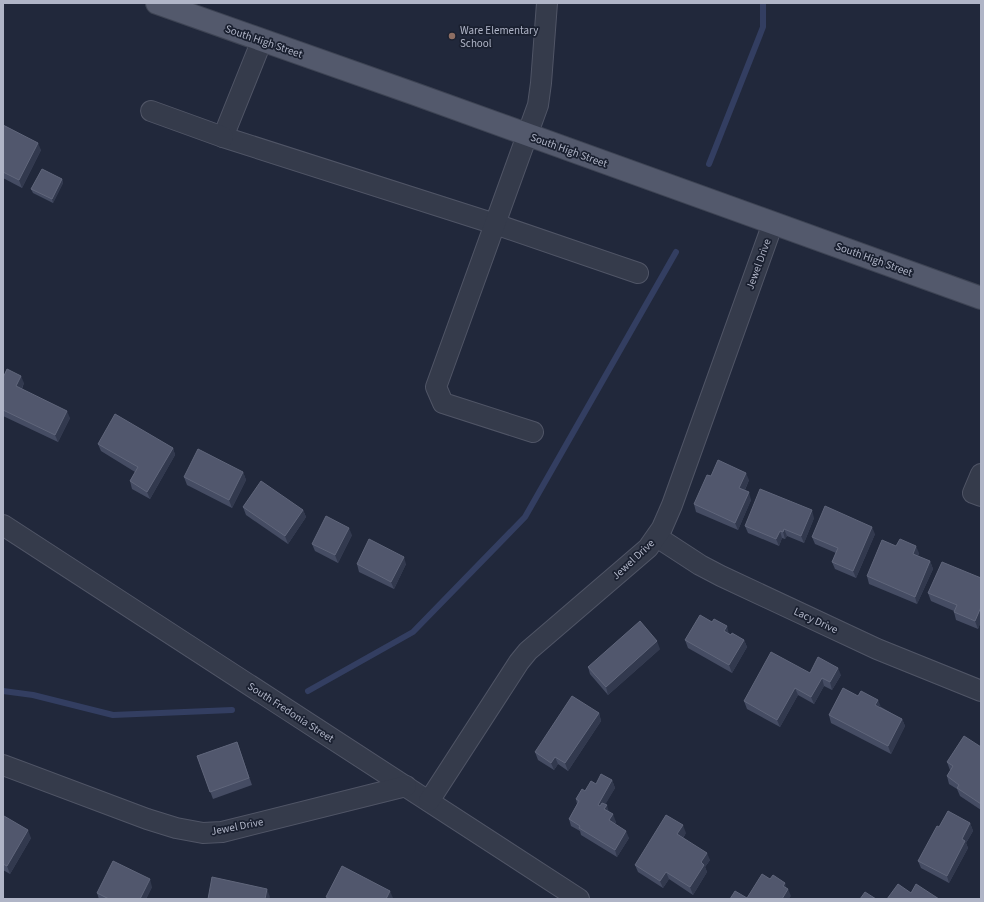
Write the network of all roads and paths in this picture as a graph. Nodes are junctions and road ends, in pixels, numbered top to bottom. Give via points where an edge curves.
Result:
1 (157, 3) edge
2 (547, 3) edge
3 (262, 40) junction
4 (151, 111) dead end
5 (527, 135) junction
6 (223, 137) junction
7 (773, 223) junction
8 (494, 224) junction
9 (638, 273) dead end
10 (981, 298) edge
11 (533, 432) dead end
12 (981, 474) edge
13 (981, 496) edge
14 (3, 525) edge
15 (657, 537) junction
16 (981, 692) edge
17 (3, 765) edge
18 (406, 786) junction
19 (429, 801) junction
20 (579, 899) edge

1 - 3 main road, South High Street
2 - 5 street via 540,94
3 - 5 main road, South High Street
3 - 6 street
4 - 6 street
5 - 7 main road, South High Street
5 - 8 street
6 - 8 street
7 - 10 main road, South High Street
7 - 15 street, Jewel Drive via 670,512
8 - 9 street
8 - 11 street via 436,387 443,403
12 - 13 street via 973,493
14 - 18 street, South Fredonia Street
15 - 16 street, Lacy Drive via 721,576 891,655
15 - 19 street, Jewel Drive via 648,548 519,662
17 - 18 street, Jewel Drive via 147,819 176,828 203,832 222,832
18 - 19 street, South Fredonia Street
19 - 20 street, South Fredonia Street

